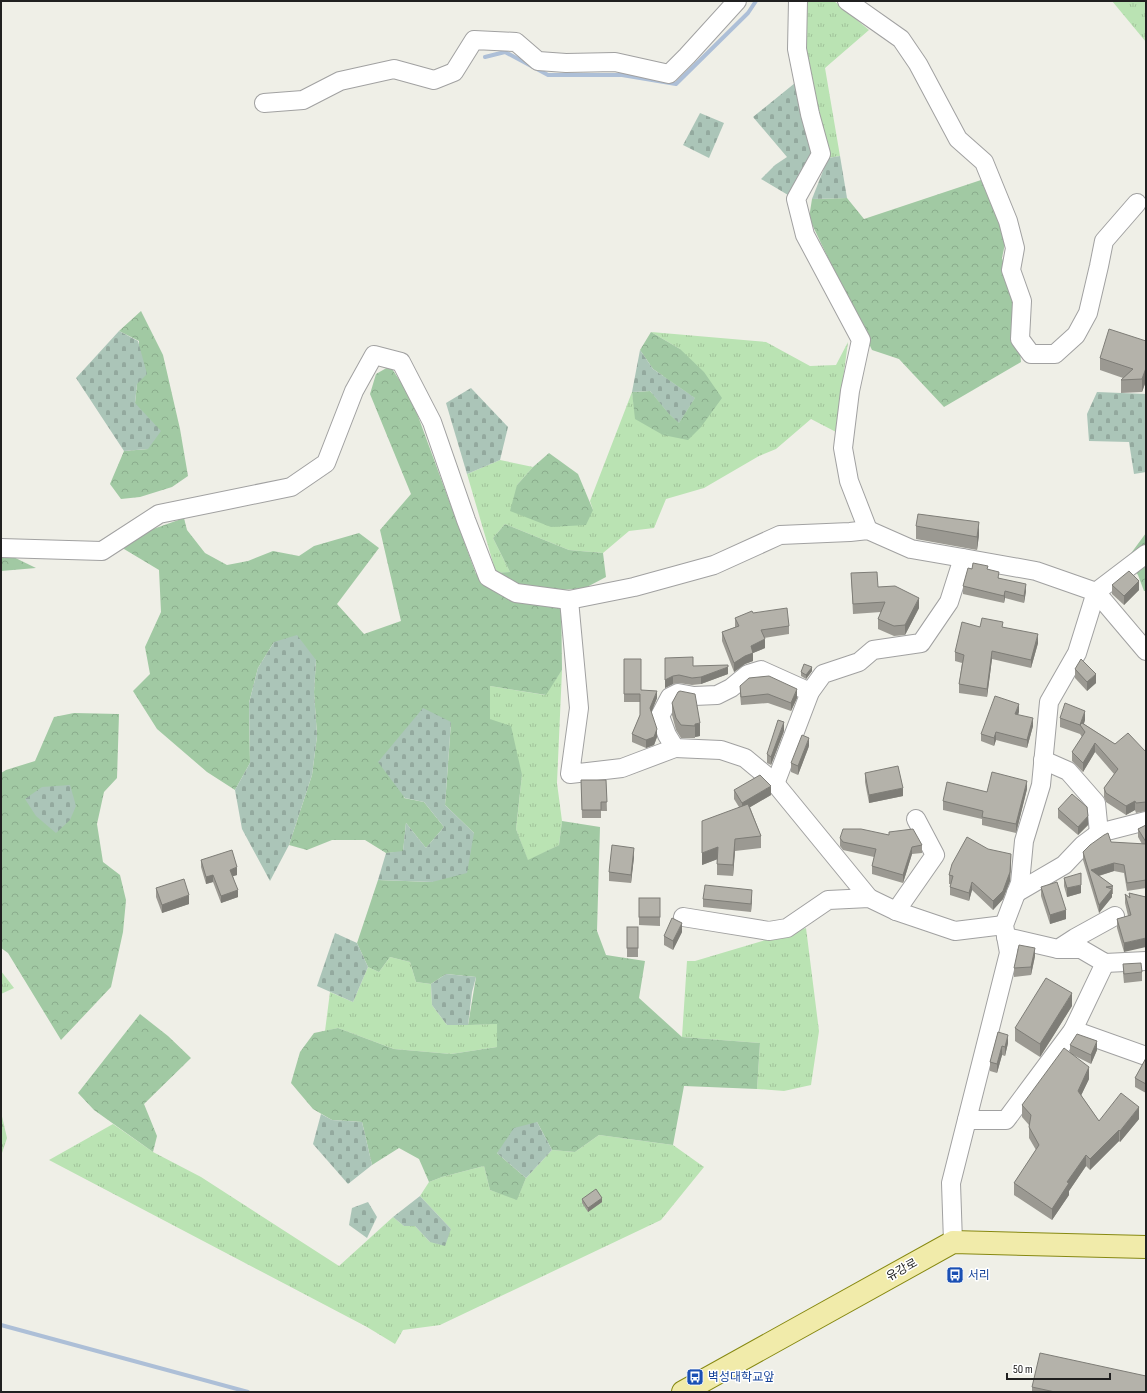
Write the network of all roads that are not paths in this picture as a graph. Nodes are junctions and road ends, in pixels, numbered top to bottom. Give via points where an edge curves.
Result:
1 (737, 1) edge
2 (798, 1) edge
3 (847, 1) edge
4 (264, 103) dead end
5 (1137, 203) dead end
6 (868, 530) junction
7 (1, 548) edge
8 (1146, 554) edge
9 (964, 558) junction
10 (1096, 592) junction
11 (569, 600) junction
12 (1146, 651) edge
13 (810, 692) junction
14 (675, 748) junction
15 (1043, 760) junction
16 (775, 784) junction
17 (916, 819) dead end
18 (1146, 821) edge
19 (1099, 833) junction
20 (1016, 893) junction
21 (869, 898) junction
22 (896, 911) junction
23 (1114, 916) dead end
24 (683, 918) dead end
25 (1005, 931) junction
26 (1058, 948) junction
27 (1146, 961) edge
28 (1105, 963) junction
29 (1073, 1030) junction
30 (1146, 1056) edge
31 (967, 1120) junction
32 (952, 1242) junction
33 (1146, 1247) edge
34 (683, 1392) edge

1 - 4 street via 669,74 615,62 538,61 516,42 474,40 454,72 434,80 394,69 340,81 303,100
2 - 6 street via 797,49 821,154 796,198 805,235 861,340 850,391 843,448 849,480
3 - 5 street via 901,39 918,64 958,138 984,162 1008,221 1015,248 1011,270 1022,301 1020,339 1031,354 1055,354 1076,335 1088,313 1104,241
6 - 9 street via 911,549
6 - 11 street via 780,535 714,565 634,588
7 - 11 street via 102,551 159,514 291,487 326,463 354,391 374,355 401,362 432,422 488,577 516,593
8 - 10 street
9 - 10 street via 1036,571
9 - 13 street via 949,602 921,643 873,650 859,662 823,674
10 - 12 street
10 - 15 street via 1077,653 1049,702
11 - 14 street via 579,708 570,774 622,768
13 - 14 street via 762,670 748,674 731,688 717,695 694,696 678,693 670,697 660,716
13 - 16 street
14 - 16 street via 721,750 745,758
15 - 19 street via 1068,771 1096,803
15 - 20 street via 1041,785 1024,842 1020,883
16 - 21 street
17 - 22 street via 935,855
18 - 19 street
19 - 20 street via 1083,845 1064,866
20 - 25 street
21 - 22 street
21 - 24 street via 828,900 787,928 769,931
22 - 25 street via 955,931
23 - 26 street
25 - 26 street
25 - 31 street via 1009,952
26 - 28 street via 1080,949
27 - 28 street
28 - 29 street
29 - 30 street
29 - 31 street via 1006,1120
31 - 32 street via 951,1183
32 - 33 main road
32 - 34 main road, 유강로

